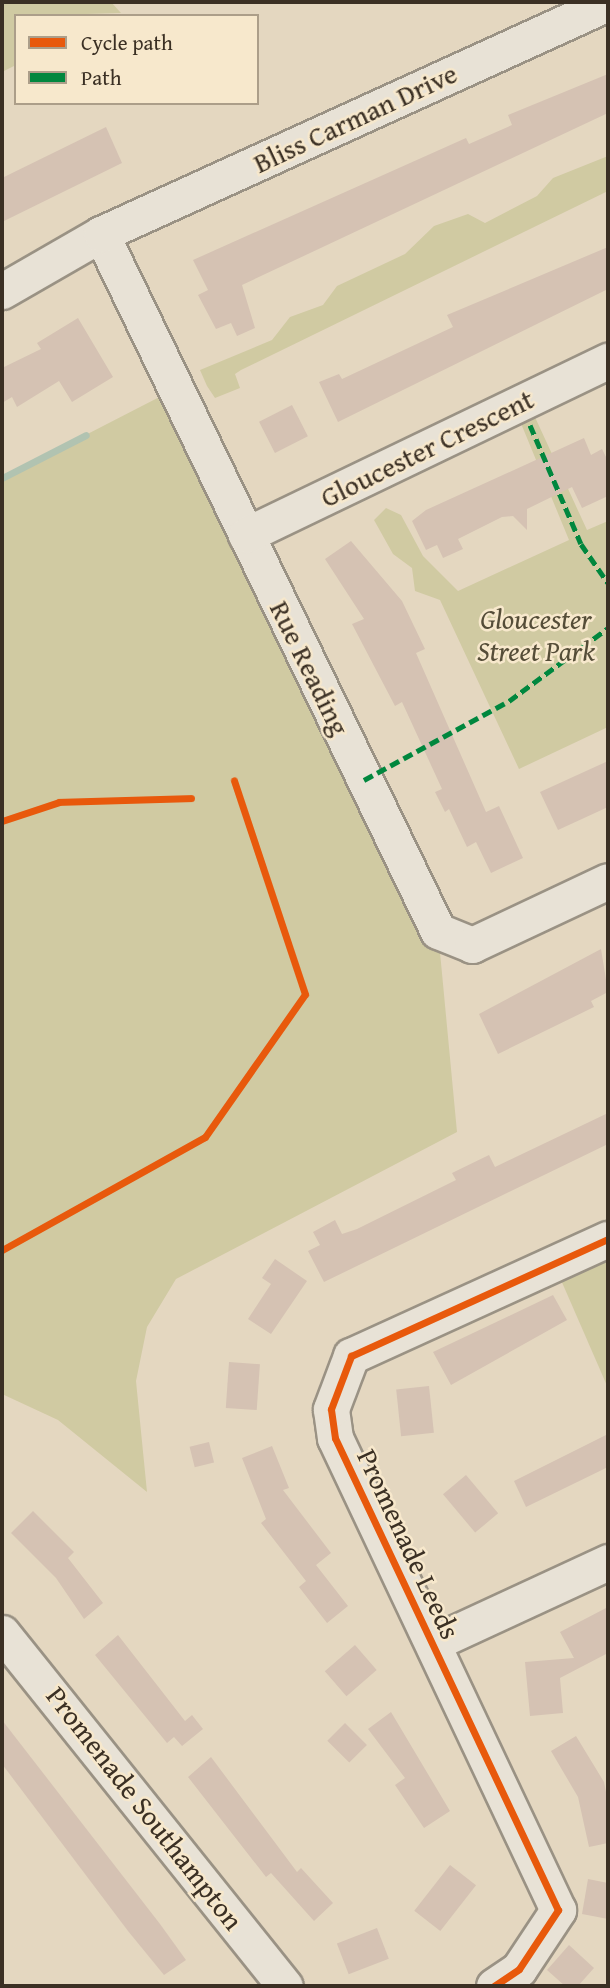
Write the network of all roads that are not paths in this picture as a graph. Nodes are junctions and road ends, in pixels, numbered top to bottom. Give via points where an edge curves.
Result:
1 (608, 3) edge
2 (101, 234) junction
3 (2, 291) edge
4 (608, 361) edge
5 (246, 535) junction
6 (608, 881) edge
7 (608, 1239) edge
8 (608, 1562) edge
9 (2, 1633) edge
10 (433, 1643) junction
11 (285, 1986) edge
12 (494, 1986) edge

1 - 2 street, Bliss Carman Drive
2 - 3 street, Bliss Carman Drive
2 - 5 street, Rue Reading
4 - 5 street, Gloucester Crescent
5 - 6 street, Rue Reading via 438,931 472,945
7 - 10 street, Promenade Leeds via 351,1356 335,1387 335,1438
8 - 10 street
9 - 11 street, Promenade Southampton
10 - 12 street, Promenade Leeds via 558,1910 519,1969

